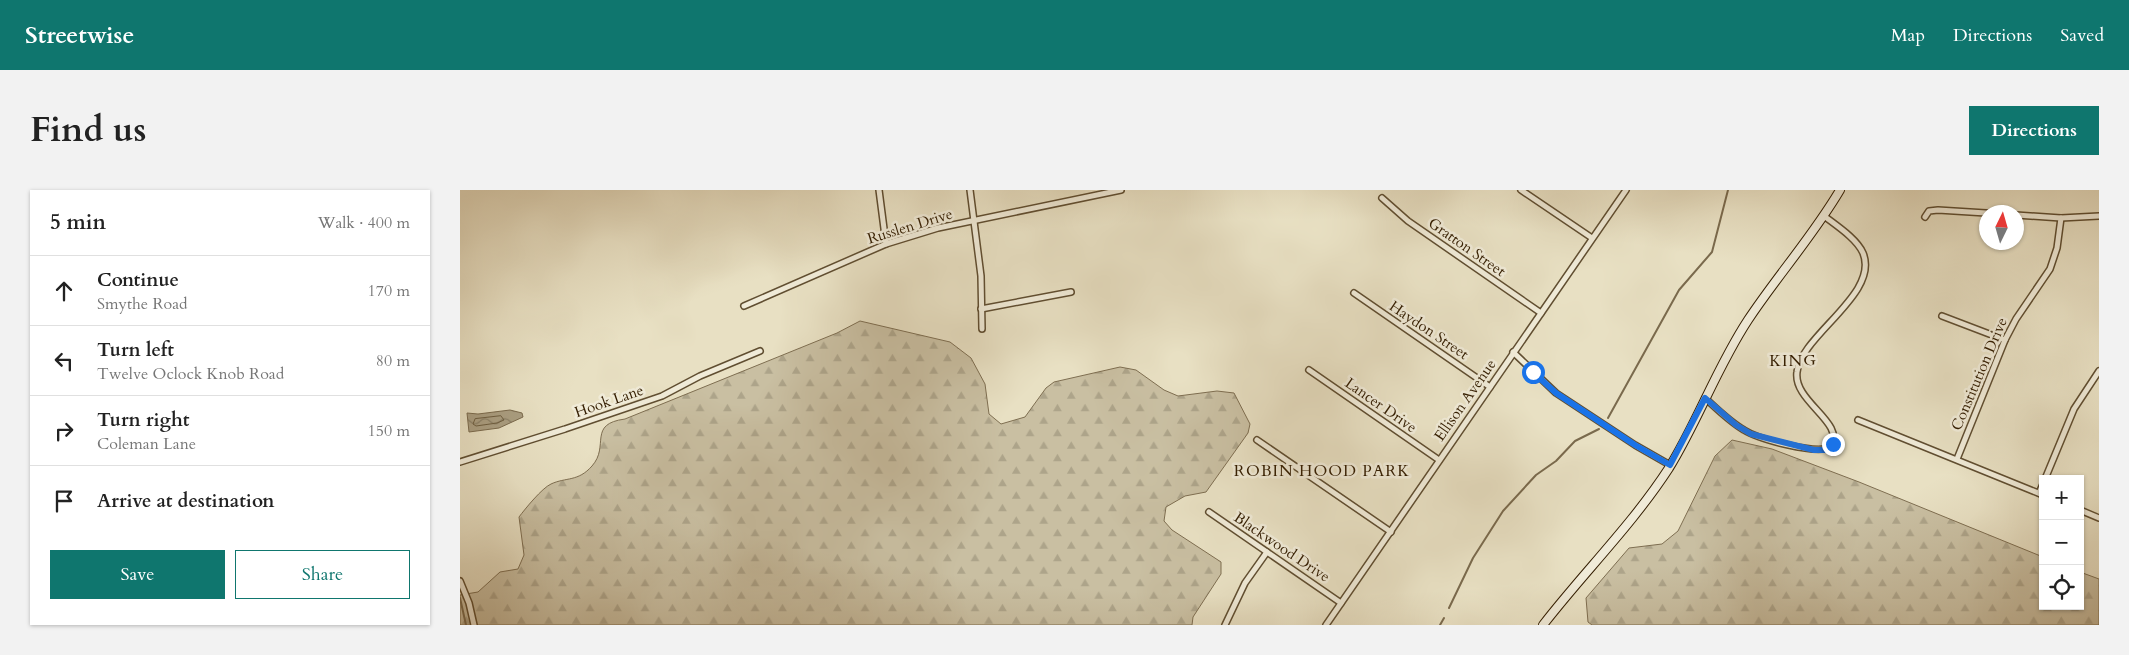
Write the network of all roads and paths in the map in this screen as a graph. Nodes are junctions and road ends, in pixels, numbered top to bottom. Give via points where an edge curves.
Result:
1 (879, 190) edge
2 (970, 190) edge
3 (1121, 190) edge
4 (1521, 190) edge
5 (1626, 190) edge
6 (1840, 190) edge
7 (1382, 198) dead end
8 (1979, 213) edge
9 (1824, 216) junction
10 (2024, 216) edge
11 (2099, 216) edge
12 (1925, 217) dead end
13 (2061, 218) junction
14 (974, 220) junction
15 (1592, 238) junction
16 (886, 244) junction
17 (1071, 292) dead end
18 (1354, 293) dead end
19 (744, 306) dead end
20 (982, 309) junction
21 (1541, 313) junction
22 (1942, 316) dead end
23 (982, 329) dead end
24 (2005, 340) junction
25 (760, 351) dead end
26 (1513, 352) junction
27 (1309, 370) dead end
28 (2099, 372) edge
29 (1490, 387) junction
30 (1705, 398) junction
31 (1858, 420) dead end
32 (1257, 440) dead end
33 (1438, 460) junction
34 (1957, 460) junction
35 (460, 462) edge
36 (1670, 465) junction
37 (2047, 475) edge
38 (2039, 493) edge
39 (1209, 512) dead end
40 (2084, 512) edge
41 (2099, 518) edge
42 (1390, 532) junction
43 (1267, 552) junction
44 (460, 581) edge
45 (1341, 603) junction
46 (474, 625) edge
47 (1225, 625) edge
48 (1326, 625) edge
49 (1543, 625) edge

1 - 16 street
2 - 14 street
3 - 14 street, Russlen Drive
4 - 15 street
5 - 15 street, Ellison Avenue
6 - 9 street
7 - 21 street, Gratton Street via 1408,221
8 - 12 street via 1938,210 1929,212
9 - 30 street via 1748,319
9 - 30 street via 1860,247 1865,265 1852,297 1803,355 1797,371 1802,394 1832,427 1834,438 1831,447 1825,450 1803,448 1751,434
10 - 13 street
11 - 13 street
13 - 24 street, Constitution Drive via 2050,269
14 - 16 street, Russlen Drive
14 - 20 street
15 - 21 street, Ellison Avenue
16 - 19 street, Russlen Drive
17 - 20 street
18 - 29 street, Haydon Street
20 - 23 street
21 - 26 street, Ellison Avenue
22 - 24 street
24 - 34 street, Constitution Drive
25 - 35 street, Hook Lane via 662,396
26 - 29 street, Ellison Avenue
26 - 36 street via 1556,393
27 - 33 street, Lancer Drive
28 - 37 street via 2074,409
29 - 33 street, Ellison Avenue
30 - 36 street
31 - 34 street
32 - 42 street
33 - 42 street, Ellison Avenue
34 - 38 street
36 - 49 street via 1643,507
39 - 43 street, Blackwood Drive
40 - 41 street
42 - 45 street, Ellison Avenue
43 - 45 street, Blackwood Drive
43 - 47 street via 1245,583
44 - 46 street
45 - 48 street, Ellison Avenue

